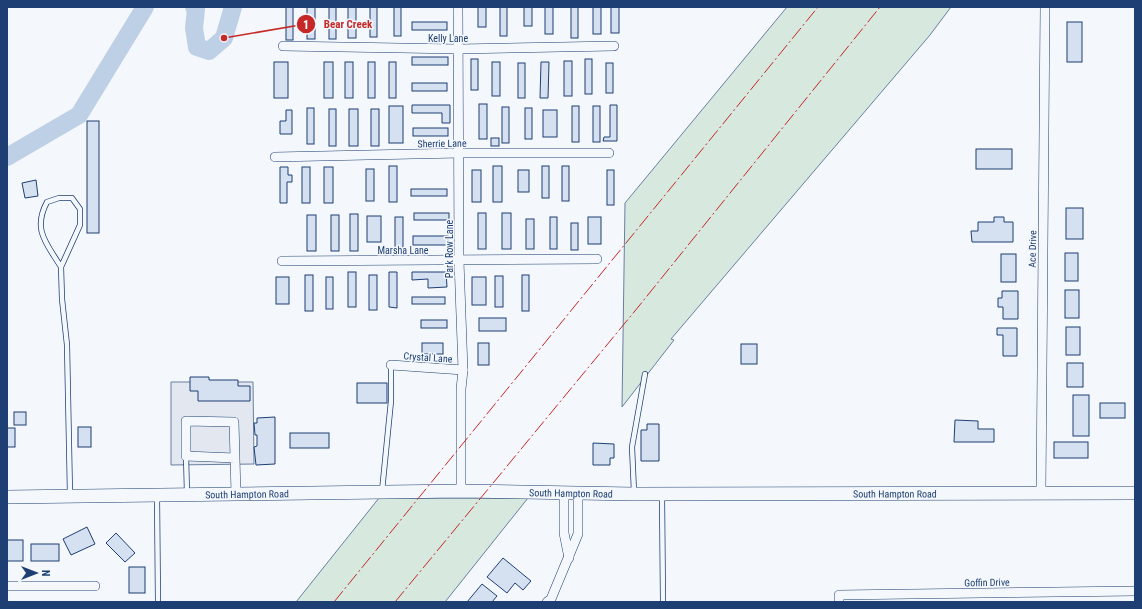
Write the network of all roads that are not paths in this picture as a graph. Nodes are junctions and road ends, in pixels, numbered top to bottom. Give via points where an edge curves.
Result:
1 (458, 7) edge
2 (1045, 7) edge
3 (283, 46) dead end
4 (614, 46) dead end
5 (459, 49) junction
6 (460, 153) junction
7 (608, 153) dead end
8 (275, 157) dead end
9 (597, 259) dead end
10 (282, 261) dead end
11 (460, 261) junction
12 (61, 267) junction
13 (391, 365) joint
14 (463, 370) junction
15 (645, 374) dead end
16 (186, 456) junction
17 (235, 458) junction
18 (462, 491) junction
19 (382, 492) junction
20 (578, 492) junction
21 (662, 492) junction
22 (1041, 492) junction
23 (564, 493) junction
24 (1135, 493) edge
25 (236, 494) junction
26 (634, 494) junction
27 (187, 495) junction
28 (70, 496) junction
29 (157, 496) junction
30 (7, 497) edge
31 (569, 558) junction
32 (7, 586) edge
33 (95, 586) dead end
34 (1135, 591) edge
35 (839, 599) edge
36 (158, 602) edge
37 (547, 602) edge
38 (663, 602) edge

1 - 5 street, Park Row Lane
2 - 22 street, Ace Drive
3 - 5 street, Kelly Lane
4 - 5 street, Kelly Lane
5 - 6 street, Park Row Lane
6 - 7 street, Sherrie Lane
6 - 8 street, Sherrie Lane
6 - 11 street, Park Row Lane
9 - 11 street, Marsha Lane
10 - 11 street, Marsha Lane
11 - 14 street, Park Row Lane
12 - 12 lane via 80,225 80,209 72,198 59,198 47,202 40,214 41,235
12 - 28 lane via 67,345
13 - 14 street, Crystal Lane
13 - 19 lane via 391,401
14 - 18 street, Park Row Lane
15 - 26 lane via 632,447
16 - 17 street
16 - 17 street via 186,421 234,422
16 - 27 lane
17 - 25 street
18 - 19 main road, South Hampton Road
18 - 23 main road, South Hampton Road
19 - 25 main road, South Hampton Road
20 - 23 main road, South Hampton Road
20 - 26 main road, South Hampton Road
20 - 31 street via 578,534
21 - 22 main road, South Hampton Road
21 - 26 main road, South Hampton Road
21 - 38 lane
22 - 24 main road, South Hampton Road
23 - 31 street via 564,533
25 - 27 main road, South Hampton Road
27 - 29 main road, South Hampton Road
28 - 29 main road, South Hampton Road
28 - 30 main road, South Hampton Road
29 - 36 lane
31 - 37 street via 551,599
32 - 33 street
34 - 35 street, Goffin Drive

